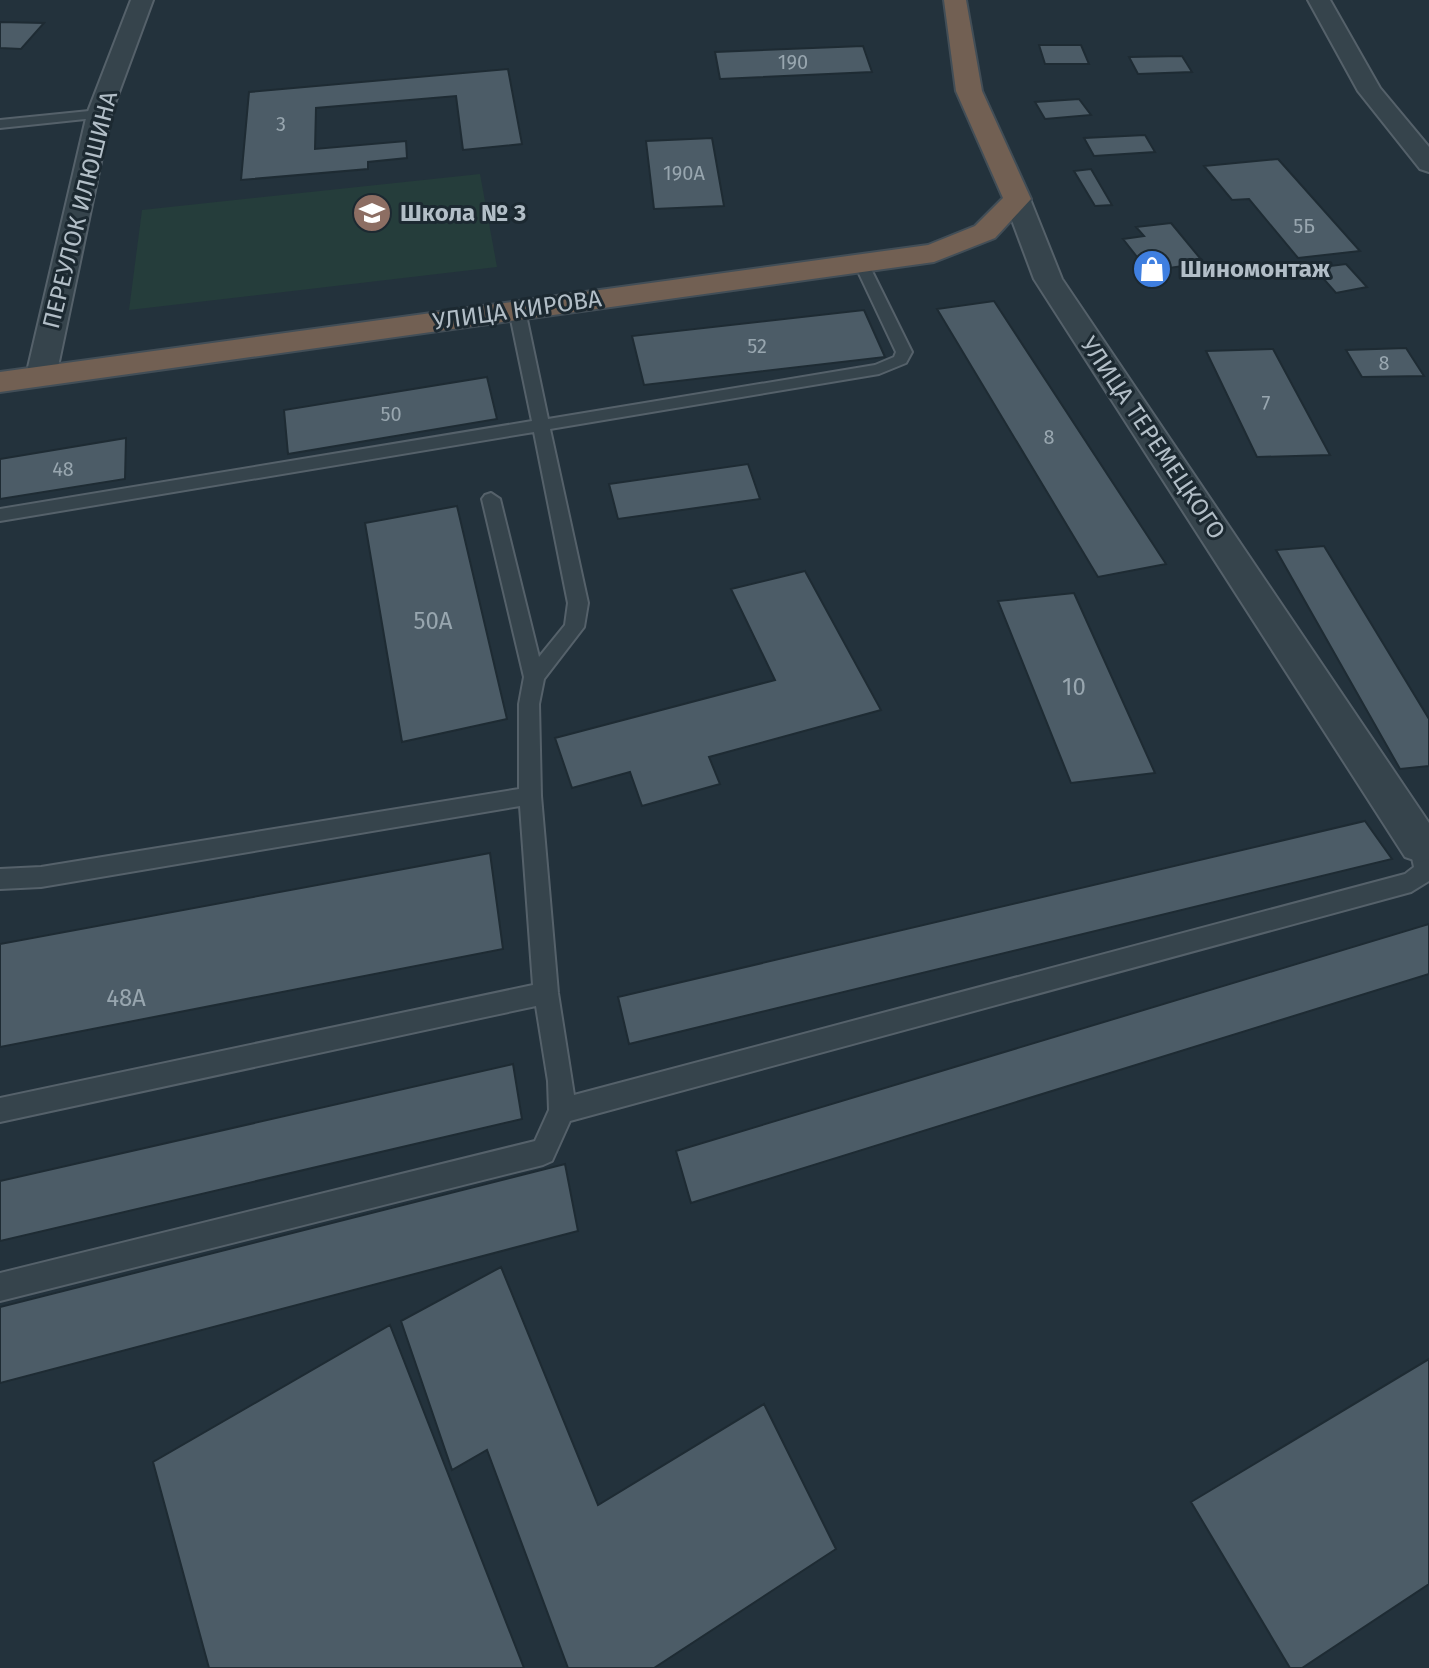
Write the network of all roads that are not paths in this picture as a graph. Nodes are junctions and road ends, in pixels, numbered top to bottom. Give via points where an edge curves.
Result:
1 (142, 0) edge
2 (955, 0) edge
3 (1319, 0) edge
4 (99, 114) junction
5 (0, 124) edge
6 (1429, 164) edge
7 (1017, 199) junction
8 (861, 263) junction
9 (517, 310) junction
10 (41, 376) junction
11 (0, 382) edge
12 (541, 425) junction
13 (491, 499) dead end
14 (0, 515) edge
15 (534, 677) junction
16 (530, 796) junction
17 (1420, 844) joint
18 (0, 879) edge
19 (546, 993) junction
20 (0, 1110) edge
21 (562, 1111) junction
22 (0, 1287) edge

1 - 4 street, ПЕРЕУЛОК ИЛЮШИНА
2 - 7 highway, УЛИЦА ТЕРЕМЕЦКОГО via 969,91
3 - 6 street via 1370,91
4 - 5 lane
4 - 10 street, ПЕРЕУЛОК ИЛЮШИНА
7 - 8 highway, УЛИЦА КИРОВА via 985,232 934,253
7 - 17 street, УЛИЦА ТЕРЕМЕЦКОГО via 1048,279
8 - 9 highway, УЛИЦА КИРОВА
8 - 12 lane via 904,352 900,360 879,369
9 - 10 highway, УЛИЦА КИРОВА
9 - 12 lane
10 - 11 highway, УЛИЦА КИРОВА
12 - 14 lane
12 - 15 lane via 578,603 574,627
13 - 15 lane
15 - 16 lane via 529,704
16 - 18 lane via 41,877
16 - 19 lane
17 - 21 lane via 1426,871 1411,882
19 - 20 lane
19 - 21 lane
21 - 22 lane via 543,1152

